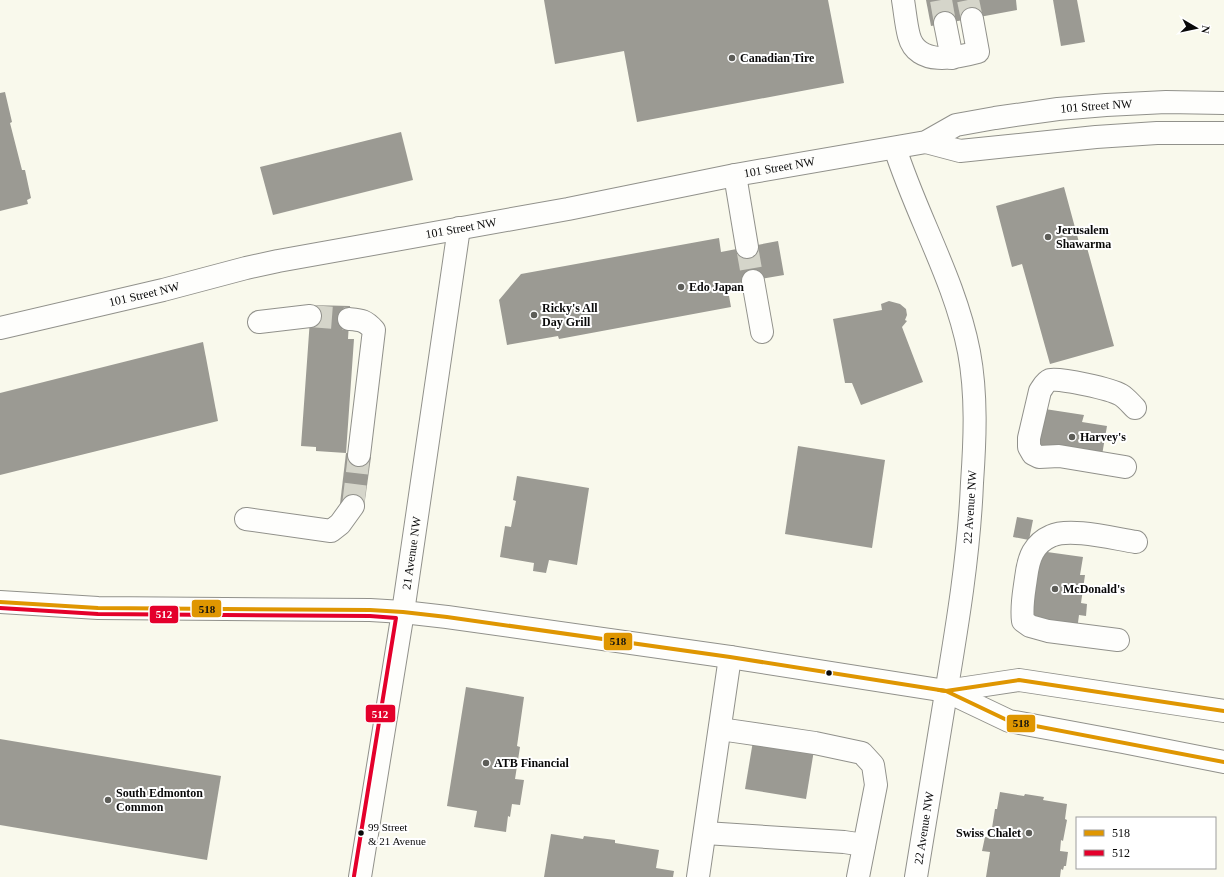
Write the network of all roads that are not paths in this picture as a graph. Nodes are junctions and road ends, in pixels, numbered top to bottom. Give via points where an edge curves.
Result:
1 (903, 0) edge
2 (959, 21) tunnel mouth
3 (1224, 103) edge
4 (1224, 133) edge
5 (926, 142) junction
6 (895, 148) junction
7 (735, 175) junction
8 (458, 228) junction
9 (747, 247) tunnel mouth
10 (753, 281) tunnel mouth
11 (310, 316) tunnel mouth
12 (349, 319) tunnel mouth
13 (259, 322) dead end
14 (0, 328) edge
15 (762, 332) dead end
16 (1134, 408) dead end
17 (359, 455) tunnel mouth
18 (1125, 467) dead end
19 (353, 506) tunnel mouth
20 (246, 519) dead end
21 (1134, 549) dead end
22 (0, 602) edge
23 (403, 612) junction
24 (1118, 640) dead end
25 (730, 657) junction
26 (946, 692) junction
27 (1224, 711) edge
28 (720, 729) junction
29 (1224, 762) edge
30 (705, 833) junction
31 (864, 845) junction
32 (360, 877) edge
33 (698, 877) edge
34 (858, 877) edge
35 (916, 877) edge

1 - 2 street via 909,38 916,50 927,57 959,56
3 - 5 street, 101 Street NW via 1166,102 1058,109 956,125
4 - 5 street, 101 Street NW via 1157,133 1096,137 960,151
5 - 6 street, 101 Street NW
6 - 7 street, 101 Street NW
6 - 26 street, 22 Avenue NW via 956,302 969,351 973,379 975,442 968,541 957,631
7 - 8 street, 101 Street NW via 568,209
7 - 9 street
8 - 14 street, 101 Street NW via 246,268
8 - 23 street, 21 Avenue NW
10 - 15 street
11 - 13 street
12 - 17 street via 362,320 374,330
16 - 18 street via 1122,395 1109,390 1050,380 1040,391 1029,438 1033,454 1039,457 1059,456
19 - 20 street via 340,524 331,531
21 - 24 street via 1080,533 1050,536 1032,553 1021,608 1023,621 1030,626 1048,631
22 - 23 street via 98,608
23 - 25 street
23 - 32 street, 21 Avenue NW
25 - 26 street
25 - 28 street
26 - 27 street via 1019,680
26 - 29 street via 1009,721
26 - 35 street, 22 Avenue NW
28 - 30 street
28 - 31 street via 862,753 873,765 876,785
30 - 31 street
30 - 33 street
31 - 34 street

